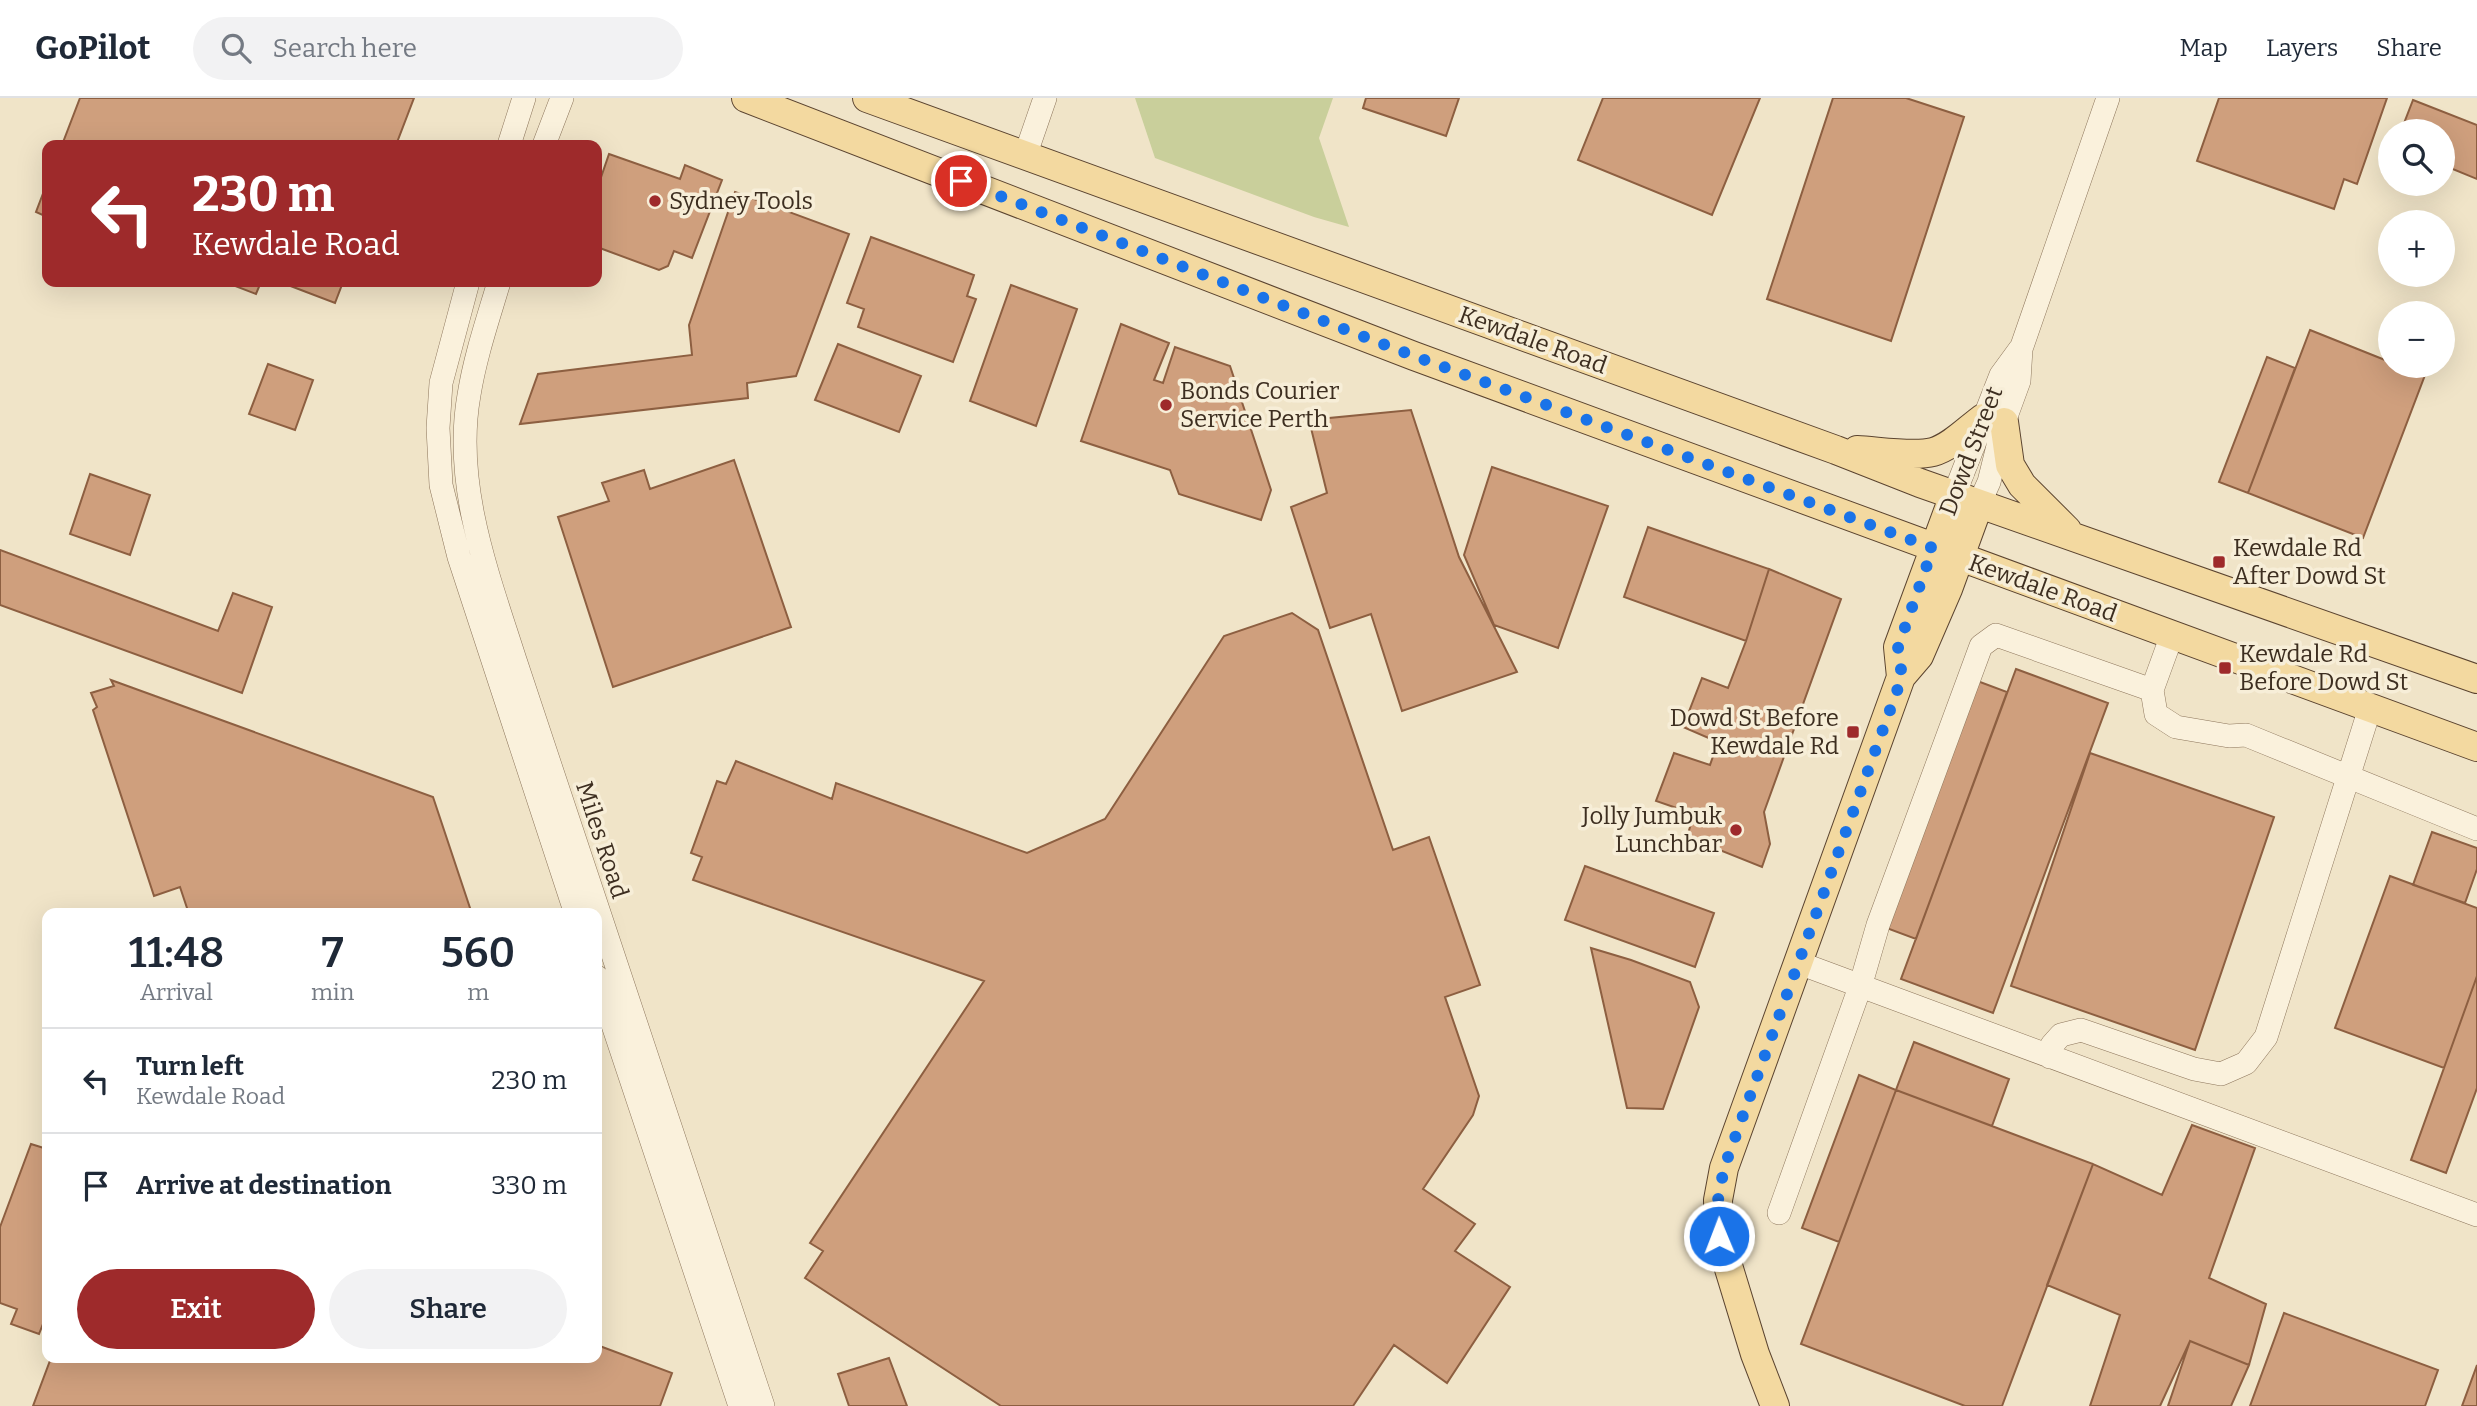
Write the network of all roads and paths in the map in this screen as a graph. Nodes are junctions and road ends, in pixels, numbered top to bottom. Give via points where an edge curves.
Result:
1 (524, 98) edge
2 (562, 98) edge
3 (746, 98) edge
4 (867, 98) edge
5 (1045, 98) edge
6 (2108, 98) edge
7 (511, 140) edge
8 (546, 140) edge
9 (1024, 156) junction
10 (1009, 200) junction
11 (467, 287) edge
12 (498, 287) edge
13 (1993, 420) junction
14 (1836, 450) junction
15 (1967, 500) junction
16 (2076, 538) junction
17 (1933, 548) junction
18 (1959, 558) junction
19 (2172, 635) junction
20 (1902, 677) junction
21 (2477, 679) edge
22 (2152, 690) junction
23 (2370, 708) junction
24 (2477, 747) edge
25 (2348, 778) junction
26 (2477, 829) edge
27 (574, 908) edge
28 (597, 908) edge
29 (602, 922) edge
30 (1799, 963) junction
31 (1860, 987) junction
32 (602, 992) edge
33 (2050, 1057) junction
34 (1779, 1213) dead end
35 (2477, 1214) edge
36 (740, 1406) edge
37 (763, 1406) edge
38 (1775, 1406) edge

1 - 7 street
2 - 8 street
3 - 10 main road, Kewdale Road
4 - 9 main road, Kewdale Road
5 - 9 street
6 - 13 street, Dowd Street via 2021,349 2019,381
9 - 10 main road
9 - 14 main road, Kewdale Road
10 - 17 main road, Kewdale Road
11 - 27 street, Miles Road via 441,383 441,485 459,557
12 - 28 street, Miles Road via 468,396 468,497 486,570
13 - 14 main road via 1933,452
13 - 15 street, Dowd Street via 1989,482
13 - 16 main road via 2022,485
14 - 15 main road, Kewdale Road
15 - 16 main road, Kewdale Road
15 - 17 main road, Dowd Street
15 - 18 main road, Dowd Street
16 - 21 main road, Kewdale Road
17 - 18 main road, Kewdale Road
17 - 20 main road, Dowd Street via 1898,647
18 - 19 main road, Kewdale Road
18 - 20 main road, Dowd Street via 1919,656
19 - 22 street
19 - 23 main road, Kewdale Road
20 - 30 main road, Dowd Street
22 - 25 street via 2156,714 2176,727 2246,735
22 - 31 street via 1996,635 1988,639 1968,678
23 - 24 main road, Kewdale Road
23 - 25 street
25 - 26 street
25 - 33 street via 2266,1037 2246,1063 2221,1074 2194,1069 2081,1030 2061,1035 2052,1045
29 - 37 street, Miles Road
30 - 31 street
30 - 38 main road, Dowd Street via 1736,1132 1718,1200 1719,1236
31 - 33 street
31 - 34 street
32 - 36 street
33 - 35 street

